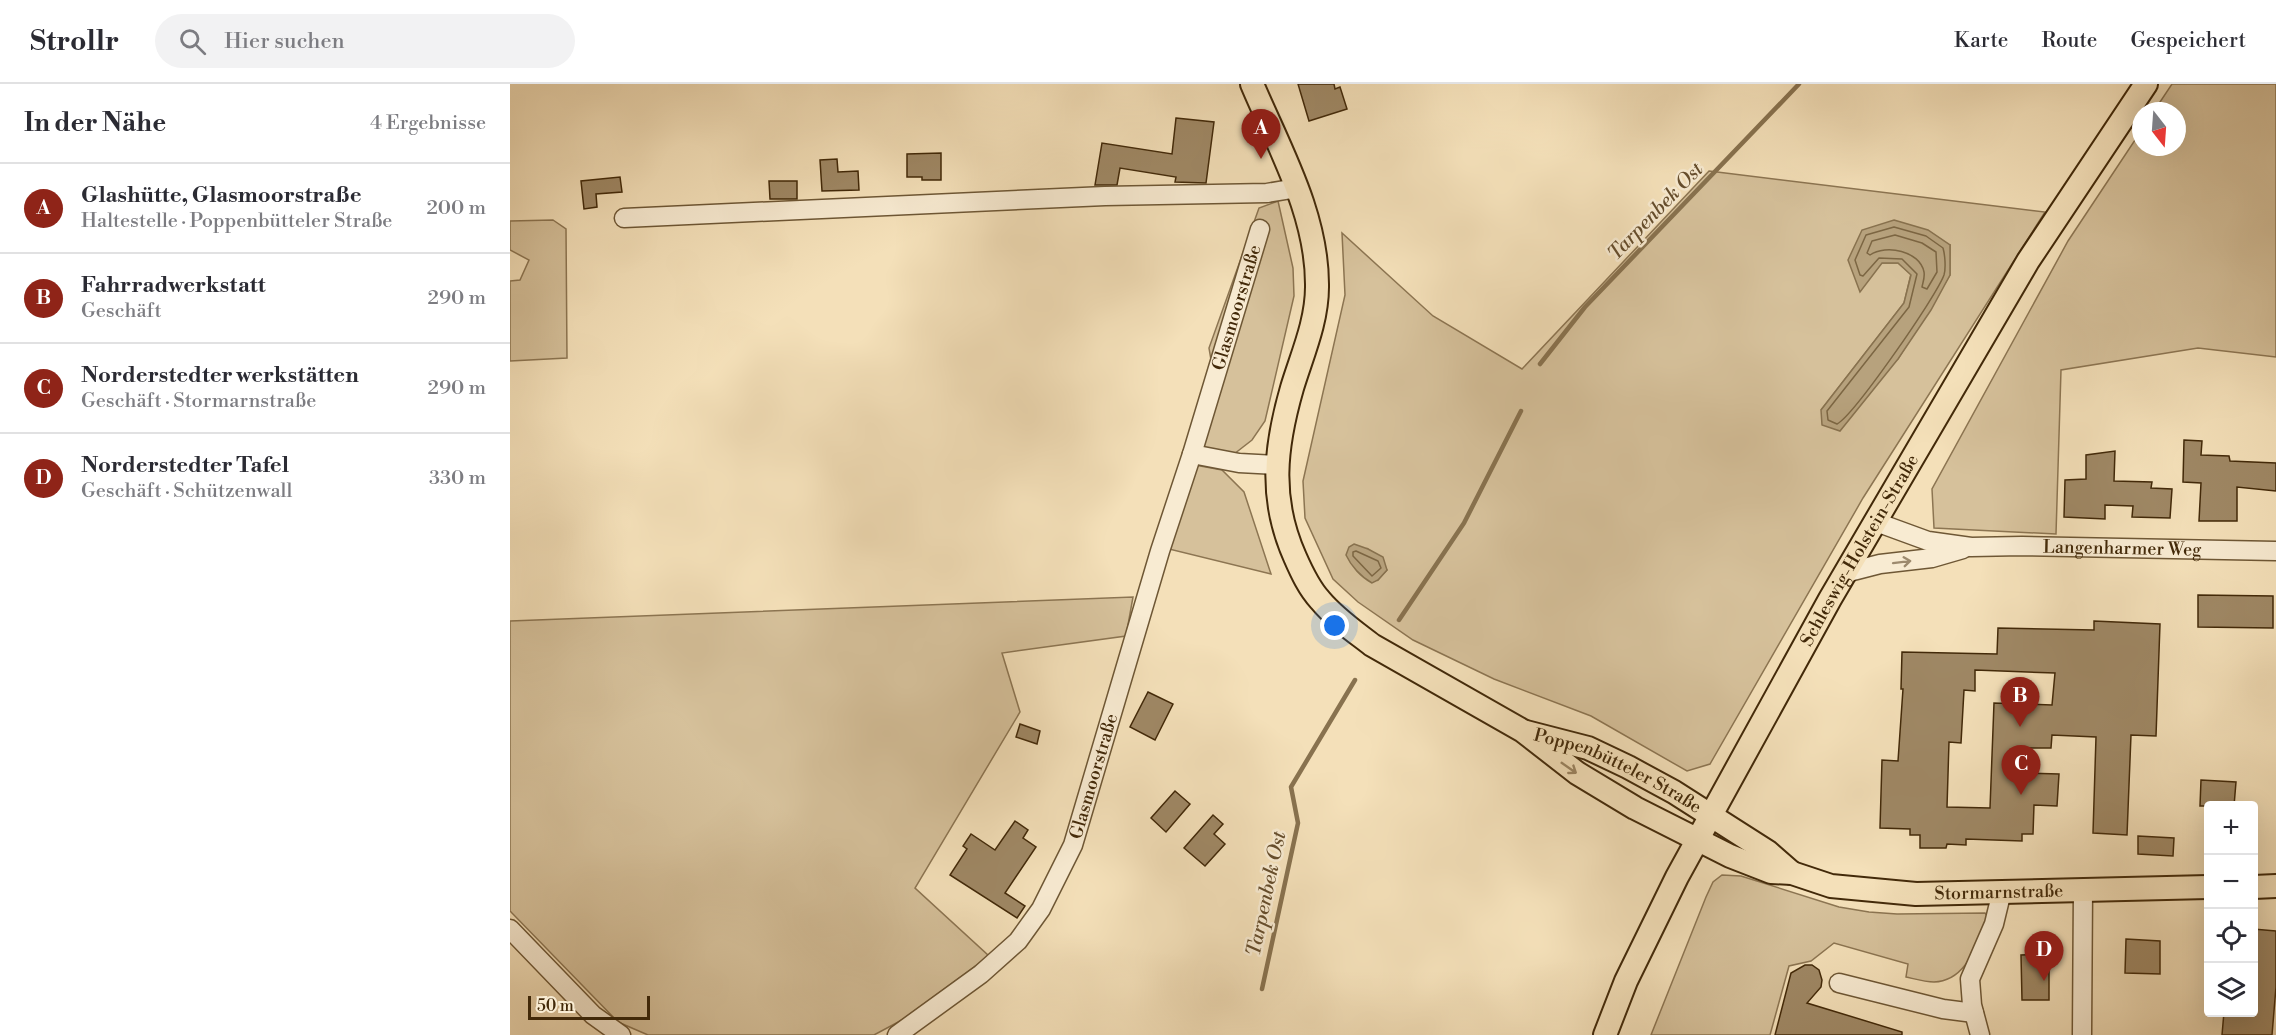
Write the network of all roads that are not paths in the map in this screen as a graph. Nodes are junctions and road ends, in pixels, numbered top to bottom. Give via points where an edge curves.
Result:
1 (1252, 84) edge
2 (2146, 84) edge
3 (1297, 188) junction
4 (624, 218) dead end
5 (1260, 229) dead end
6 (1192, 454) junction
7 (1277, 465) junction
8 (1876, 522) junction
9 (1971, 547) junction
10 (2276, 551) edge
11 (1845, 573) junction
12 (1523, 731) junction
13 (1711, 816) junction
14 (1698, 838) junction
15 (1792, 873) junction
16 (2258, 886) edge
17 (2276, 886) edge
18 (2204, 887) edge
19 (2083, 890) junction
20 (2002, 891) junction
21 (510, 929) edge
22 (1839, 983) dead end
23 (1974, 1013) junction
24 (621, 1035) edge
25 (897, 1035) edge
26 (1605, 1035) edge
27 (1980, 1035) edge
28 (2082, 1035) edge

1 - 3 main road, Poppenbütteler Straße
2 - 8 main road, Schleswig-Holstein-Straße via 2028,261
3 - 4 street via 1267,194 1106,196
3 - 7 main road, Poppenbütteler Straße via 1312,237 1317,301 1282,425
5 - 6 street, Glasmoorstraße
6 - 7 street
6 - 25 street, Glasmoorstraße via 1073,845 1041,909 1018,941 981,975
7 - 12 main road, Poppenbütteler Straße via 1278,498 1288,540 1319,600 1372,645
8 - 9 street, Langenharmer Weg via 1928,541
8 - 11 main road, Schleswig-Holstein-Straße
9 - 10 street, Langenharmer Weg
11 -> 9 street, Langenharmer Weg
11 - 13 main road, Schleswig-Holstein-Straße
12 - 13 main road, Poppenbütteler Straße via 1588,748 1674,792
12 -> 14 main road, Poppenbütteler Straße via 1577,773 1635,808
13 - 14 main road, Schleswig-Holstein-Straße
13 - 15 main road, Stormarnstraße via 1768,852
14 - 15 main road, Stormarnstraße via 1760,868
14 - 26 main road, Schleswig-Holstein-Straße via 1635,962
15 - 20 main road, Stormarnstraße via 1854,889 1916,894
16 - 17 main road
18 - 19 main road, Stormarnstraße
19 - 20 main road, Stormarnstraße
19 - 28 street
20 - 23 street via 1994,924 1970,979
21 - 24 street via 593,1015
22 - 23 street via 1942,1009
23 - 27 street

